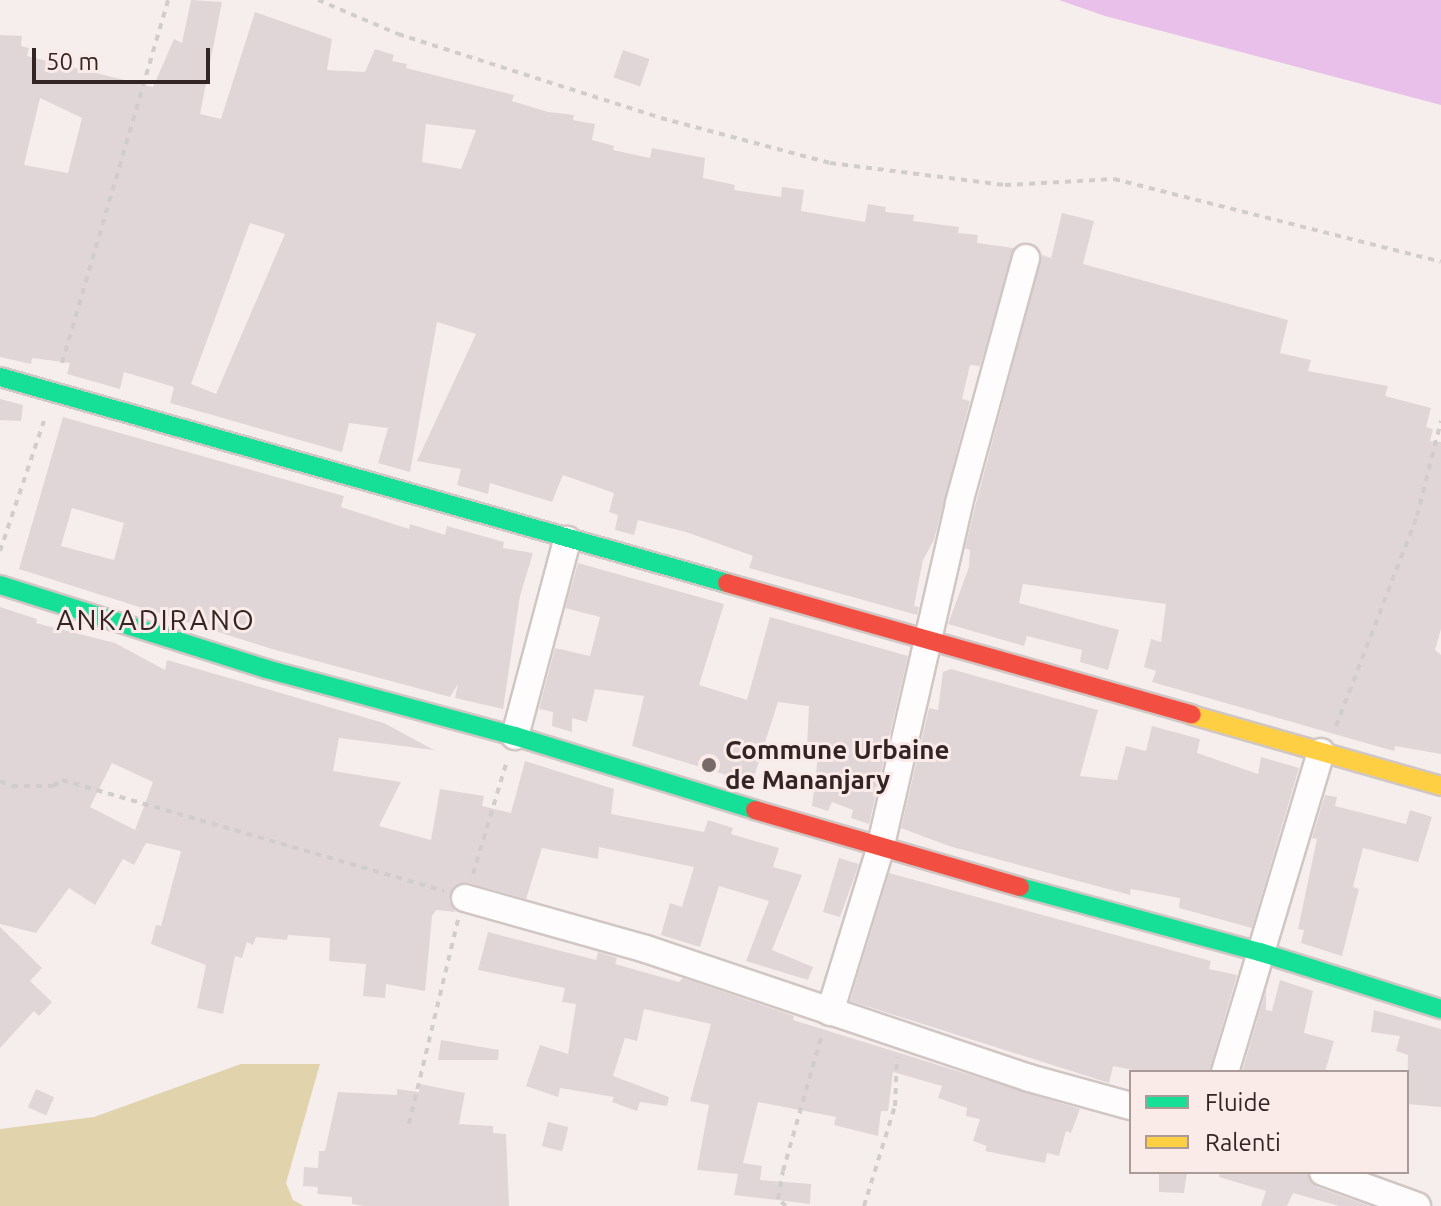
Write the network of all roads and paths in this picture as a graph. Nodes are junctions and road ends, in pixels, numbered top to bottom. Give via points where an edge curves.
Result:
1 (168, 0) edge
2 (318, 0) edge
3 (1026, 258) dead end
4 (1441, 262) edge
5 (0, 377) edge
6 (54, 391) junction
7 (1441, 421) edge
8 (567, 540) junction
9 (0, 551) edge
10 (0, 585) edge
11 (930, 641) junction
12 (515, 736) junction
13 (1321, 752) junction
14 (0, 781) edge
15 (1441, 786) edge
16 (880, 849) junction
17 (465, 898) junction
18 (1260, 952) junction
19 (1441, 1009) edge
20 (830, 1012) junction
21 (898, 1034) junction
22 (1226, 1070) edge
23 (1129, 1105) edge
24 (409, 1124) dead end
25 (1329, 1174) edge
26 (786, 1206) edge
27 (864, 1206) edge
28 (1417, 1206) edge

1 - 6 path
2 - 4 path via 398,34 661,118 830,163 1005,185 1114,179
3 - 11 street via 959,503
5 - 6 street
6 - 8 street
6 - 9 path
7 - 13 path via 1404,553 1350,694
8 - 11 street
8 - 12 street
10 - 12 street via 266,669
11 - 13 street
11 - 16 street
12 - 16 street
12 - 17 path
13 - 15 street
13 - 18 street
14 - 17 path via 53,786 62,780
16 - 18 street
16 - 20 street
17 - 20 street via 646,949
17 - 24 path via 442,969
18 - 19 street
18 - 22 street
20 - 21 street
20 - 26 path via 783,1171 778,1199
21 - 23 street
21 - 27 path via 895,1106
25 - 28 street

